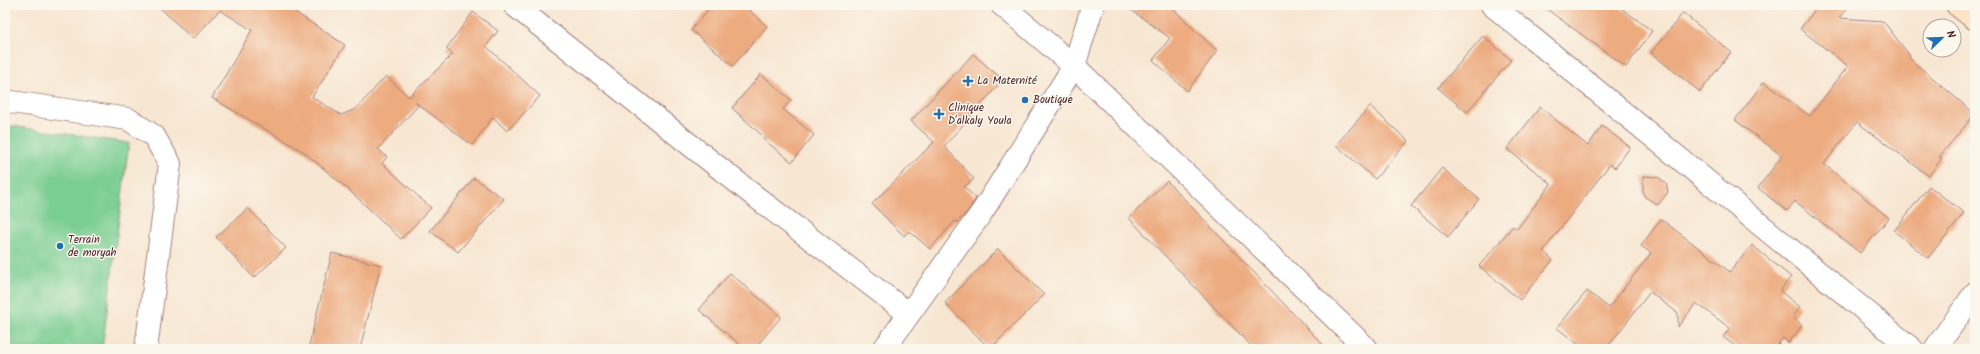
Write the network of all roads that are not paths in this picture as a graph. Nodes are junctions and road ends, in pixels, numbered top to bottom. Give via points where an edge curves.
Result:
1 (514, 5) edge
2 (1002, 5) edge
3 (1093, 5) edge
4 (1492, 5) edge
5 (1957, 5) edge
6 (1975, 19) edge
7 (1074, 66) junction
8 (5, 101) edge
9 (1975, 293) edge
10 (909, 314) junction
11 (146, 349) edge
12 (884, 349) edge
13 (1367, 349) edge
14 (1912, 349) edge
15 (1935, 349) edge

1 - 10 street via 752,194
2 - 7 street
3 - 7 street
4 - 14 street
5 - 6 street
7 - 10 street via 982,212
7 - 13 street
8 - 11 street via 128,119 154,136 170,164
9 - 15 street
10 - 12 street

